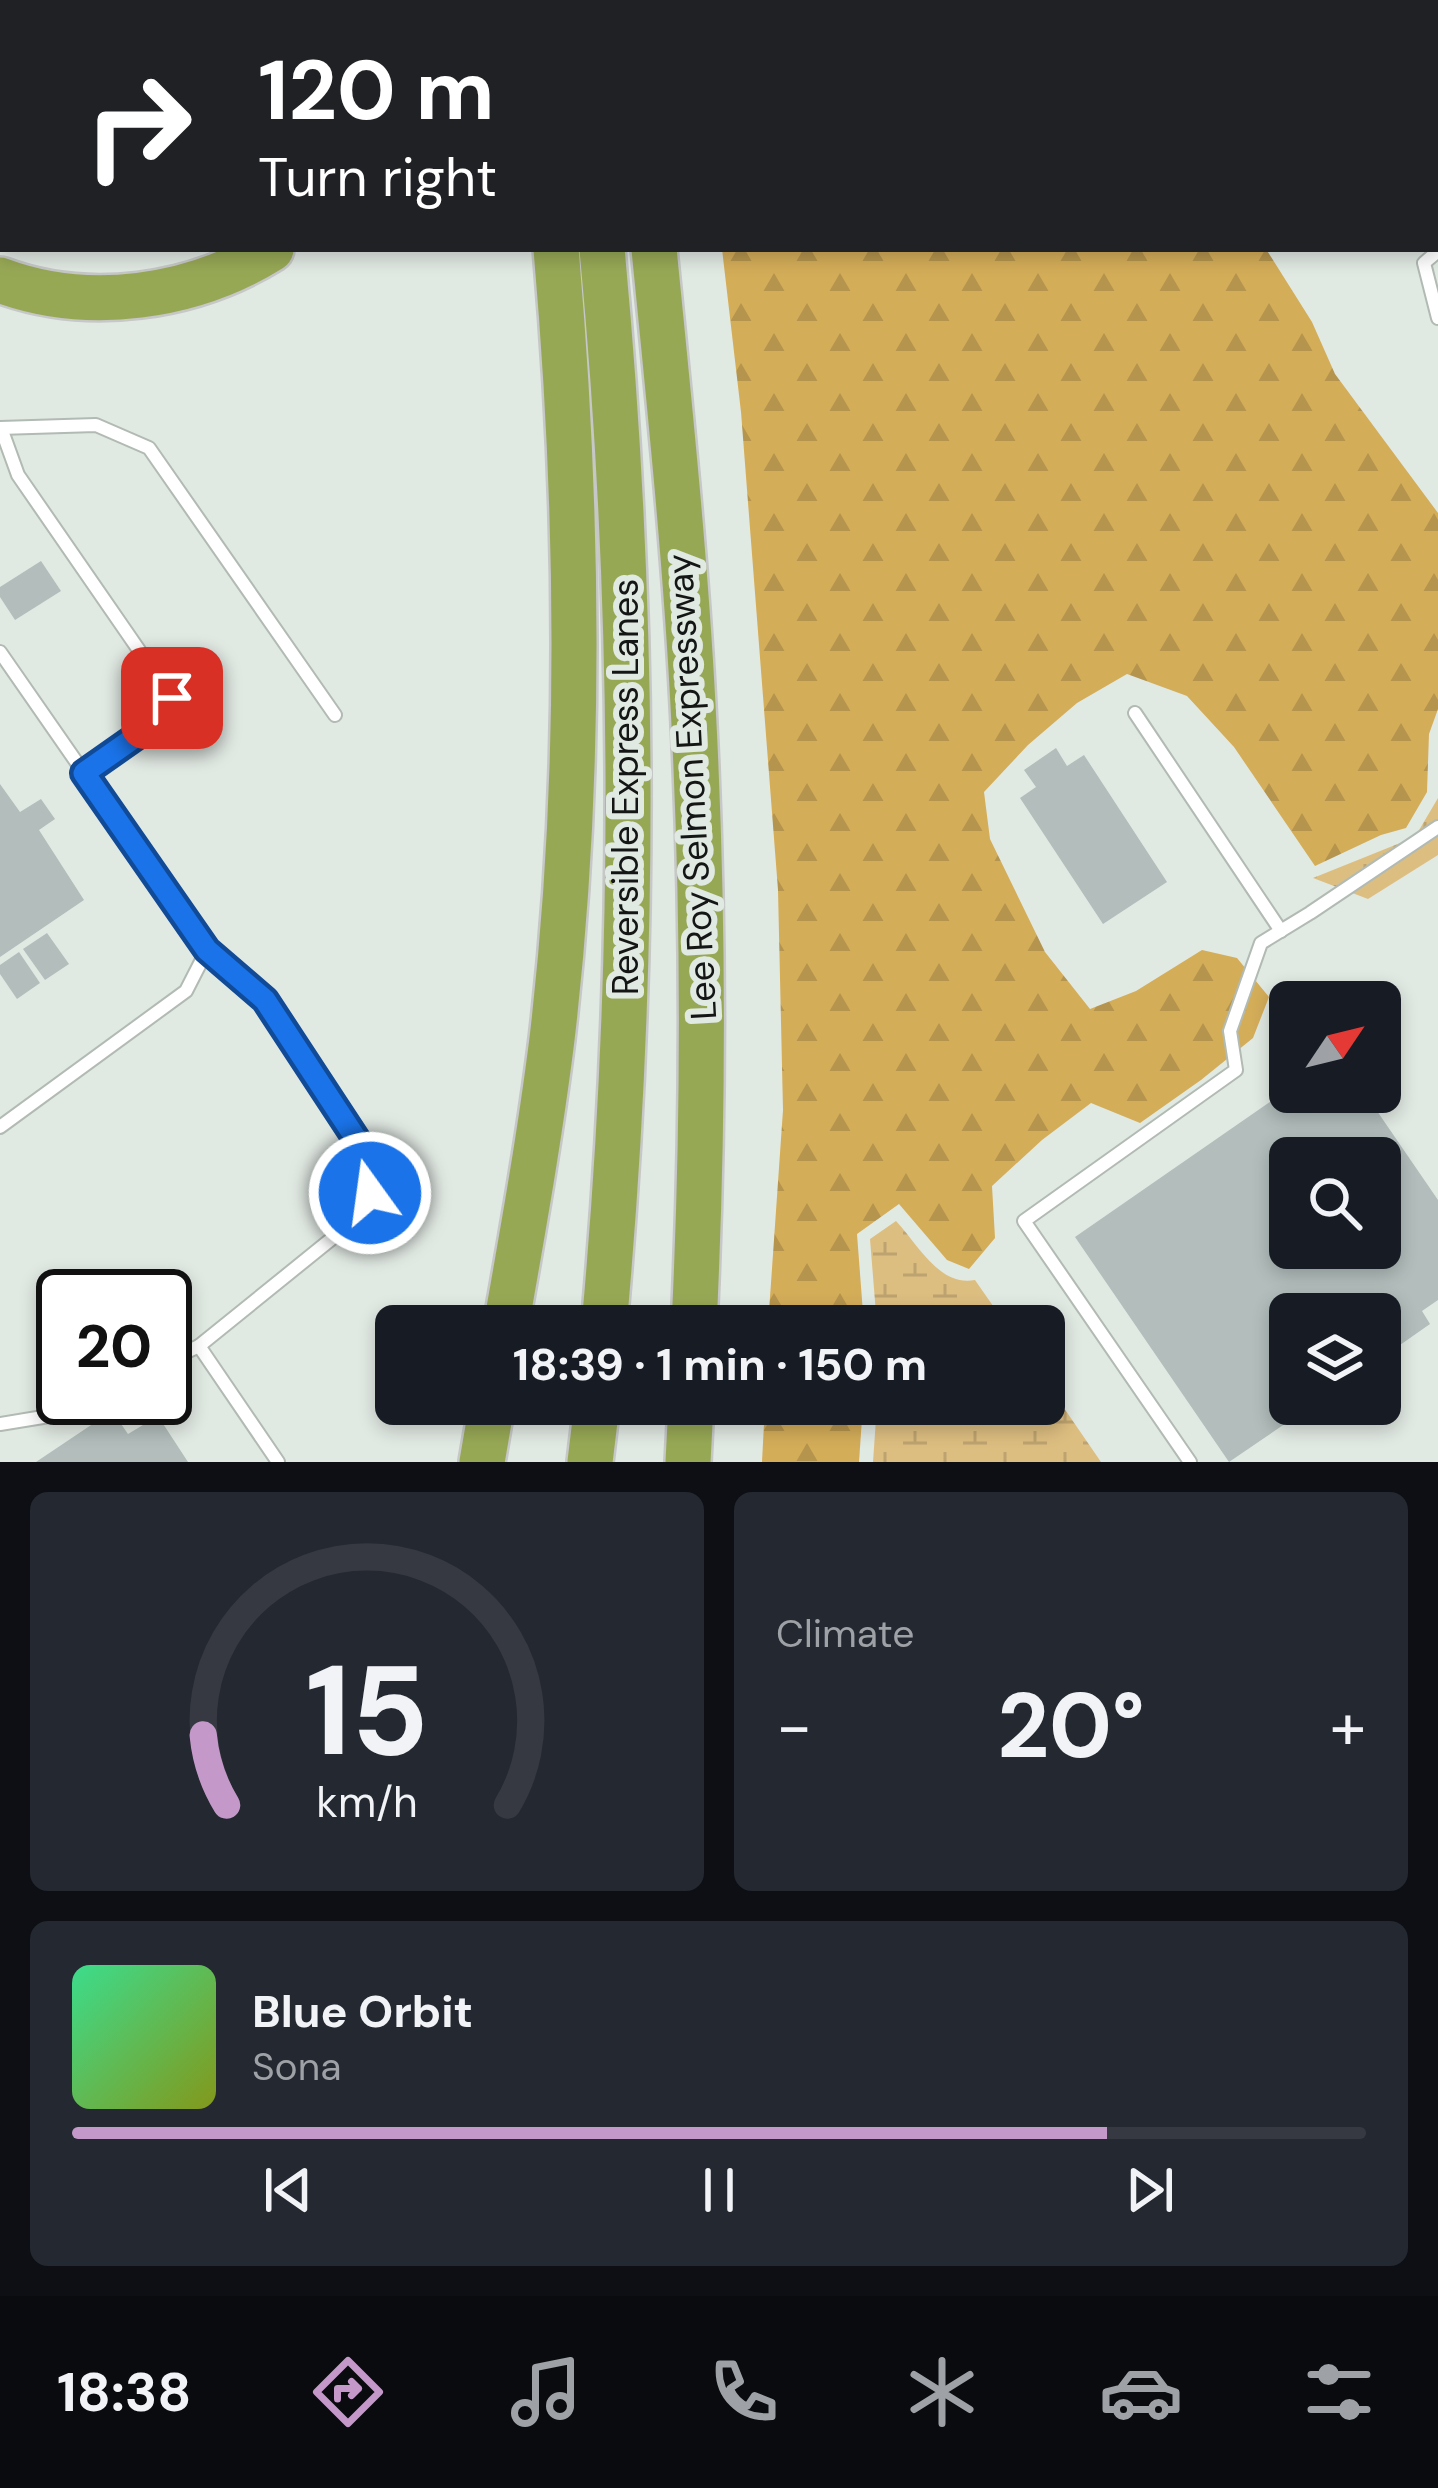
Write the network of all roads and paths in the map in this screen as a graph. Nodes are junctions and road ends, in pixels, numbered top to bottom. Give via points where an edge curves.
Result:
1 (266, 252) edge
2 (556, 252) edge
3 (602, 252) edge
4 (654, 252) edge
5 (1421, 256) edge
6 (0, 280) edge
7 (1438, 318) edge
8 (1, 428) edge
9 (0, 652) edge
10 (1135, 713) dead end
11 (335, 715) dead end
12 (84, 773) junction
13 (1438, 827) edge
14 (1281, 931) junction
15 (207, 950) junction
16 (0, 1127) edge
17 (510, 1305) edge
18 (605, 1305) edge
19 (695, 1305) edge
20 (199, 1346) junction
21 (192, 1349) edge
22 (36, 1418) edge
23 (0, 1424) edge
24 (488, 1425) edge
25 (595, 1425) edge
26 (690, 1425) edge
27 (278, 1462) edge
28 (482, 1462) edge
29 (594, 1462) edge
30 (688, 1462) edge
31 (1190, 1462) edge

1 - 6 highway via 194,285 130,296 70,296
2 - 17 highway via 573,494 572,775 552,1036
3 - 18 highway, Reversible Express Lanes via 629,703 629,912
4 - 19 highway, Lee Roy Selmon Expressway via 693,704 702,1075
5 - 7 lane
8 - 11 lane via 96,425 149,448
8 - 12 lane via 18,475 172,698 158,721
9 - 12 lane
10 - 14 lane
12 - 15 lane
13 - 14 lane
14 - 31 lane via 1261,943 1230,1031 1236,1070 1024,1221
15 - 16 lane via 186,991
15 - 20 lane via 265,1000 372,1163 370,1193 345,1228
20 - 21 lane
20 - 27 lane
22 - 23 lane
24 - 28 highway
25 - 29 highway
26 - 30 highway

